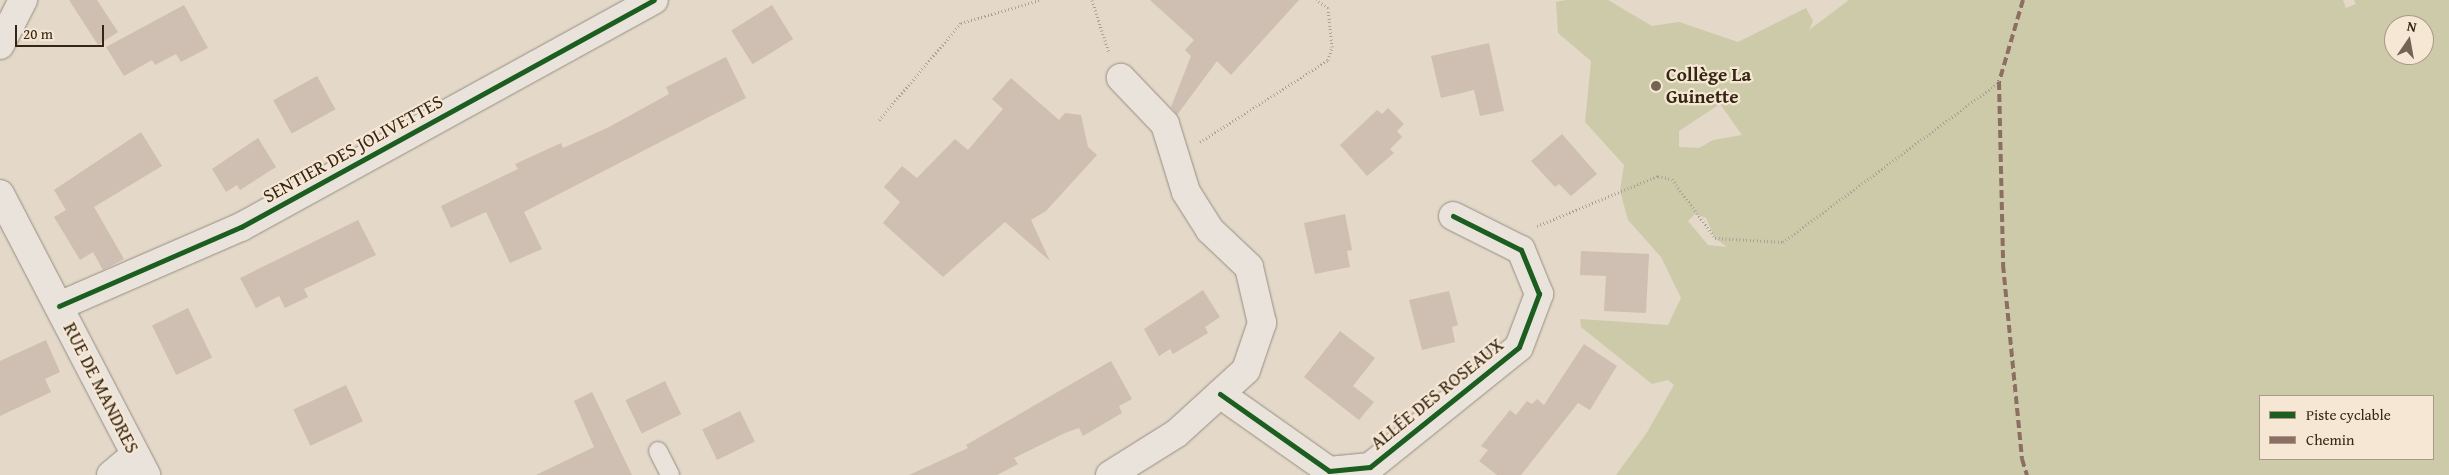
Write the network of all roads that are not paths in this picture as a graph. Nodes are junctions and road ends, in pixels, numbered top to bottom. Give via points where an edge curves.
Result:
1 (9, 0) edge
2 (23, 0) edge
3 (654, 0) edge
4 (0, 34) edge
5 (0, 45) edge
6 (1121, 78) road end
7 (0, 194) edge
8 (1453, 216) dead end
9 (58, 306) junction
10 (1220, 394) junction
11 (658, 451) dead end
12 (141, 465) edge
13 (111, 475) edge
14 (670, 475) edge
15 (1110, 475) edge

1 - 4 street
2 - 5 street
3 - 9 street, SENTIER DES JOLIVETTES via 241,228
6 - 10 street via 1165,124 1186,192 1210,230 1249,267 1262,323 1246,370
7 - 9 street, RUE DE MANDRES
8 - 10 street, ALLÉE DES ROSEAUX via 1521,250 1539,294 1519,347 1370,467 1329,471
9 - 12 street, RUE DE MANDRES
10 - 15 street via 1177,433
11 - 14 lane
12 - 13 street

